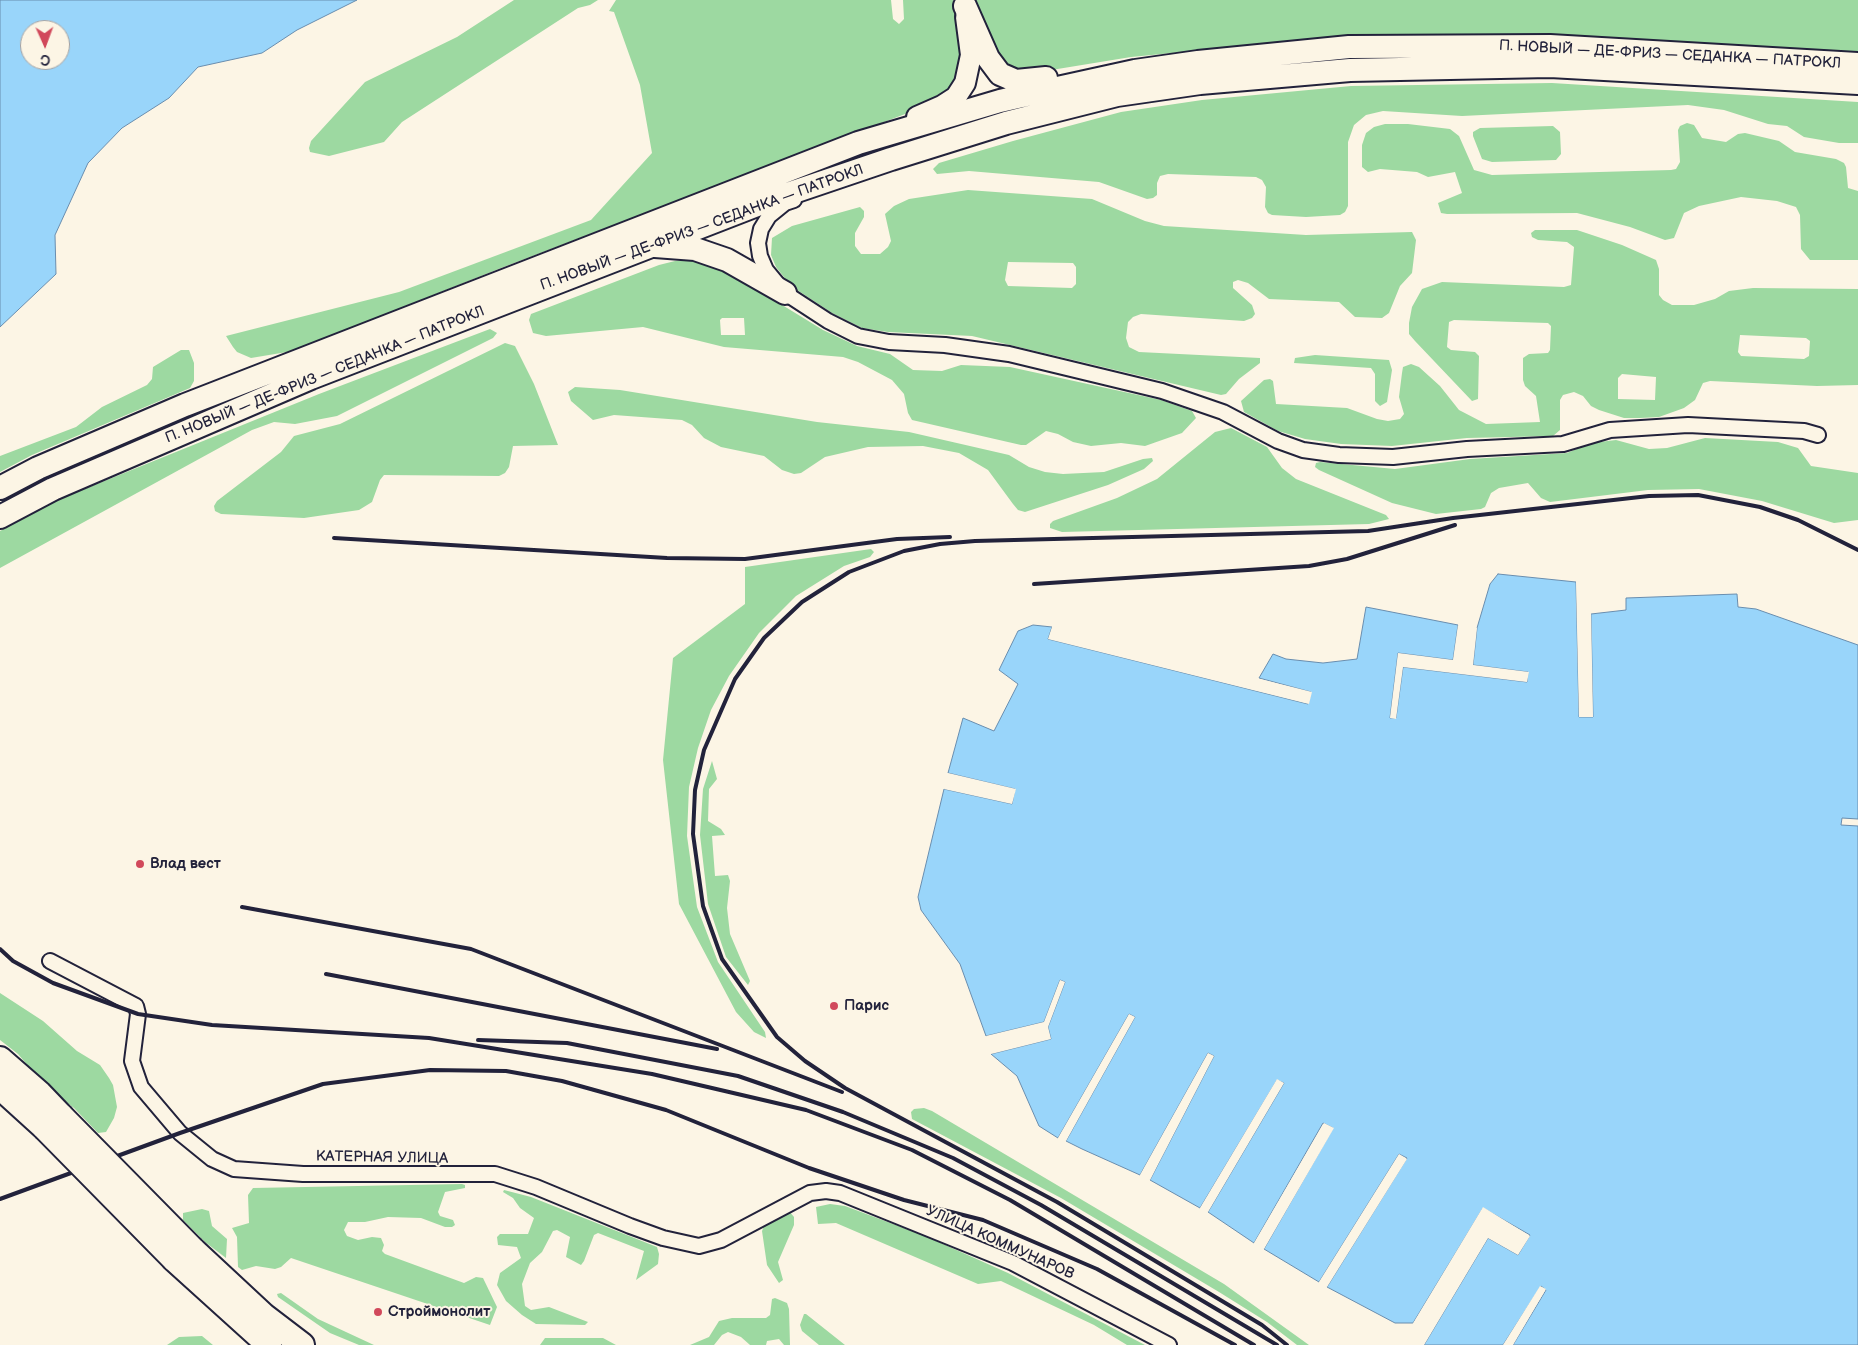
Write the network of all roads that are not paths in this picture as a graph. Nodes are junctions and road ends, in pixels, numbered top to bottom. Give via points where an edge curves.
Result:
1 (964, 3) edge
2 (1858, 64) edge
3 (1135, 71) junction
4 (1858, 83) edge
5 (886, 134) junction
6 (891, 159) junction
7 (650, 246) junction
8 (785, 293) junction
9 (1818, 435) dead end
10 (0, 488) edge
11 (0, 517) edge
12 (50, 961) dead end
13 (0, 1059) edge
14 (0, 1087) edge
15 (53, 1122) junction
16 (810, 1193) joint
17 (183, 1254) junction
18 (269, 1345) edge
19 (302, 1345) edge
20 (1169, 1345) edge

1 - 3 main road via 988,58 1000,74 1016,81 1118,66
1 - 5 main road via 971,55 970,70 959,94 942,106 899,124
2 - 3 main road, П. НОВЫЙ — ДЕ-ФРИЗ — СЕДАНКА — ПАТРОКЛ via 1550,46 1349,47
3 - 5 main road, П. НОВЫЙ — ДЕ-ФРИЗ — СЕДАНКА — ПАТРОКЛ via 1000,101
4 - 6 main road, П. НОВЫЙ — ДЕ-ФРИЗ — СЕДАНКА — ПАТРОКЛ via 1550,66 1350,70 1200,82 1117,95
5 - 10 main road, П. НОВЫЙ — ДЕ-ФРИЗ — СЕДАНКА — ПАТРОКЛ via 185,406 38,468
6 - 7 main road, П. НОВЫЙ — ДЕ-ФРИЗ — СЕДАНКА — ПАТРОКЛ via 770,200
6 - 8 street via 878,170 785,203 769,216 761,229 760,256 766,270
7 - 8 main road via 695,249 728,260
7 - 11 main road, П. НОВЫЙ — ДЕ-ФРИЗ — СЕДАНКА — ПАТРОКЛ via 311,378 53,489
8 - 9 street via 858,336 1009,354 1116,380 1200,403 1278,442 1303,450 1338,455 1393,457 1563,444 1610,430 1688,425 1804,431
12 - 16 street, КАТЕРНАЯ УЛИЦА via 136,1006 138,1014 132,1061 140,1087 180,1133 212,1159 234,1170 303,1174 495,1174 647,1232 698,1246 721,1240
13 - 15 highway via 39,1093
14 - 15 highway
15 - 17 highway, bridge
16 - 20 street, УЛИЦА КОММУНАРОВ via 840,1193 946,1234 1013,1263
17 - 18 highway
17 - 19 highway

